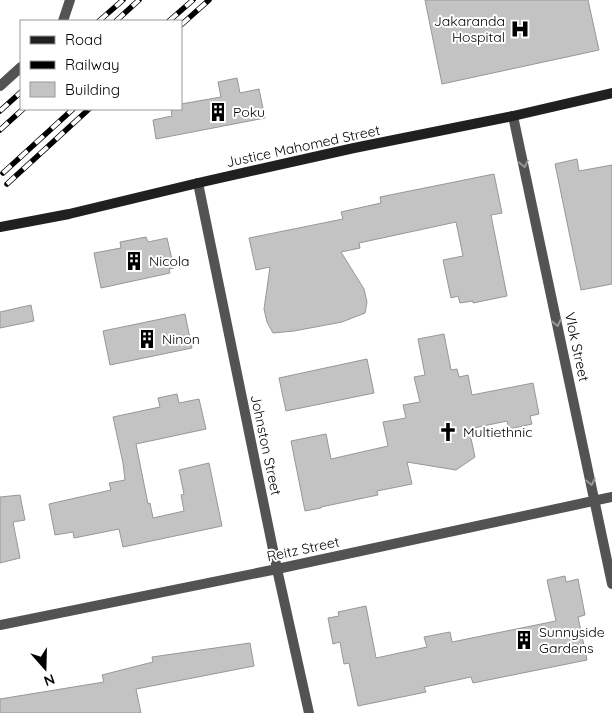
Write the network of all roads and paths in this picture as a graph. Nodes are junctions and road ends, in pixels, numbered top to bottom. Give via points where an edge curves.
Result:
1 (70, 0) edge
2 (62, 20) edge
3 (20, 68) edge
4 (0, 86) edge
5 (612, 93) edge
6 (513, 116) junction
7 (198, 183) junction
8 (0, 227) edge
9 (612, 497) edge
10 (595, 501) junction
11 (277, 569) junction
12 (612, 584) edge
13 (0, 625) edge
14 (309, 713) edge

1 - 2 street
3 - 4 street
5 - 6 main road, Justice Mahomed Street
6 - 7 main road, Justice Mahomed Street
6 -> 10 street, Vlok Street
7 - 8 main road, Justice Mahomed Street
7 - 11 street, Johnston Street
9 - 10 street, Reitz Street
10 - 11 street, Reitz Street
10 - 12 street, Vlok Street
11 - 13 street, Reitz Street
11 - 14 street, Johnston Street

